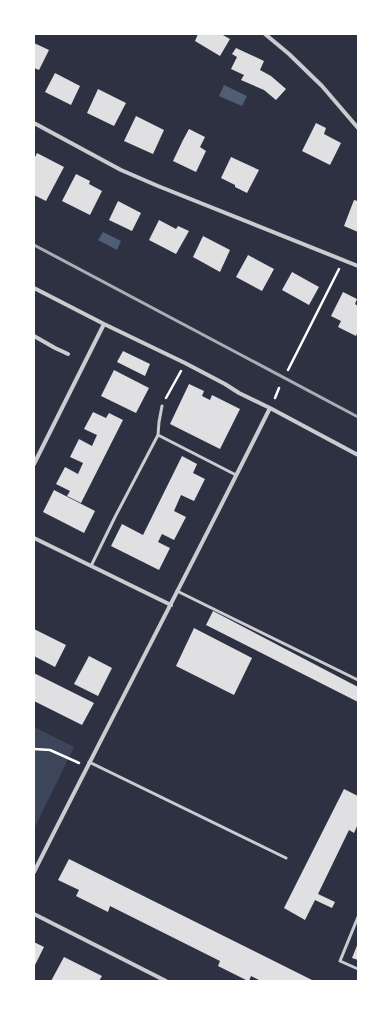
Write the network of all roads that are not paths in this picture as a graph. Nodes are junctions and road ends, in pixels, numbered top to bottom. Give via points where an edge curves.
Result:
1 (266, 34) edge
2 (34, 123) edge
3 (358, 128) edge
4 (358, 266) edge
5 (34, 288) edge
6 (104, 324) junction
7 (34, 336) edge
8 (68, 354) dead end
9 (162, 406) road end
10 (270, 408) junction
11 (158, 435) junction
12 (358, 455) edge
13 (34, 464) edge
14 (236, 474) junction
15 (34, 538) edge
16 (91, 566) junction
17 (177, 591) junction
18 (171, 605) junction
19 (358, 680) edge
20 (88, 765) junction
21 (286, 858) dead end
22 (34, 872) edge
23 (34, 914) edge
24 (358, 917) edge
25 (358, 969) edge
26 (166, 981) edge

1 - 3 street via 322,86
2 - 4 street via 121,170
5 - 6 street
6 - 10 street
6 - 13 street
7 - 8 street
9 - 11 lane
10 - 12 street
10 - 14 street
11 - 14 lane
11 - 16 lane
14 - 17 street
15 - 16 street
16 - 18 street
17 - 18 street
17 - 19 lane
18 - 20 street
20 - 21 lane
20 - 22 street
23 - 26 street
24 - 25 lane via 340,961

